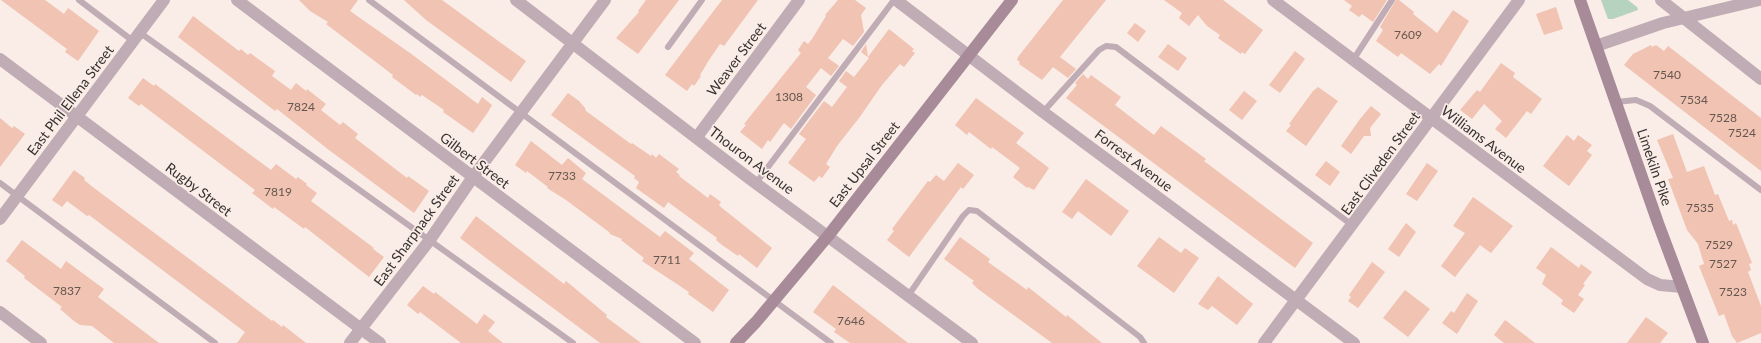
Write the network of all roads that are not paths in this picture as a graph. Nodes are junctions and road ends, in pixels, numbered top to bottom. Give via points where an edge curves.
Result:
1 (79, 0) edge
2 (164, 0) edge
3 (237, 0) edge
4 (369, 0) edge
5 (516, 0) edge
6 (605, 0) edge
7 (702, 0) edge
8 (799, 0) edge
9 (895, 0) edge
10 (1012, 0) edge
11 (1273, 0) edge
12 (1392, 0) edge
13 (1580, 0) edge
14 (1661, 0) edge
15 (1759, 0) edge
16 (1517, 1) edge
17 (1685, 17) junction
18 (136, 36) junction
19 (573, 42) junction
20 (1596, 46) junction
21 (668, 47) dead end
22 (969, 54) junction
23 (0, 59) edge
24 (1353, 60) junction
25 (1761, 79) edge
26 (1616, 102) junction
27 (1043, 112) junction
28 (520, 113) junction
29 (77, 116) junction
30 (1431, 118) junction
31 (697, 137) junction
32 (473, 177) junction
33 (0, 183) edge
34 (756, 183) junction
35 (1761, 190) edge
36 (17, 196) junction
37 (0, 219) edge
38 (1352, 225) junction
39 (828, 236) junction
40 (429, 241) junction
41 (1682, 288) junction
42 (908, 296) junction
43 (1297, 299) junction
44 (774, 300) junction
45 (0, 312) edge
46 (360, 328) junction
47 (42, 343) edge
48 (215, 343) edge
49 (350, 343) edge
50 (380, 343) edge
51 (573, 343) edge
52 (695, 343) edge
53 (736, 343) edge
54 (832, 343) edge
55 (972, 343) edge
56 (1144, 343) edge
57 (1264, 343) edge
58 (1354, 343) edge
59 (1703, 343) edge

1 - 18 lane
2 - 18 street, East Phil Ellena Street
3 - 32 street, Gilbert Street
4 - 28 lane
5 - 19 street, Thouron Avenue
6 - 19 street, East Sharpnack Street
7 - 21 lane
8 - 31 street, Weaver Street
9 - 22 street, Forrest Avenue
9 - 34 lane
10 - 22 street, East Upsal Street
11 - 24 street, Williams Avenue
12 - 24 lane
13 - 20 street, Limekiln Pike
14 - 17 street
15 - 17 street
16 - 30 street, East Cliveden Street
17 - 20 street
17 - 25 street
18 - 29 street, East Phil Ellena Street
18 - 40 lane
19 - 28 street, East Sharpnack Street
19 - 31 street, Thouron Avenue
20 - 26 street, Limekiln Pike
22 - 27 street, Forrest Avenue
22 - 39 street, East Upsal Street
23 - 29 street, Rugby Street
24 - 30 street, Williams Avenue
26 - 35 lane via 1636,100 1650,106
26 - 41 street, Limekiln Pike
27 - 38 lane via 1099,50 1106,46 1116,48
27 - 43 street, Forrest Avenue
28 - 32 street, East Sharpnack Street
28 - 44 lane
29 - 36 street, East Phil Ellena Street
29 - 46 street, Rugby Street
30 - 38 street, East Cliveden Street
30 - 41 street, Williams Avenue via 1647,279
31 - 34 street, Thouron Avenue
32 - 40 street, East Sharpnack Street
32 - 52 street, Gilbert Street
33 - 36 lane
34 - 39 street, Thouron Avenue
36 - 37 street, East Phil Ellena Street
36 - 48 lane
38 - 43 street, East Cliveden Street
39 - 42 street, Thouron Avenue
39 - 44 street, East Upsal Street
40 - 46 street, East Sharpnack Street
40 - 51 lane
41 - 59 street, Limekiln Pike
42 - 55 street, Thouron Avenue
42 - 56 lane via 963,216 969,210 977,210 1140,337
43 - 57 street, East Cliveden Street
43 - 58 street, Forrest Avenue
44 - 53 street, East Upsal Street
44 - 54 lane
45 - 47 street
46 - 49 street, East Sharpnack Street
46 - 50 street, Rugby Street

